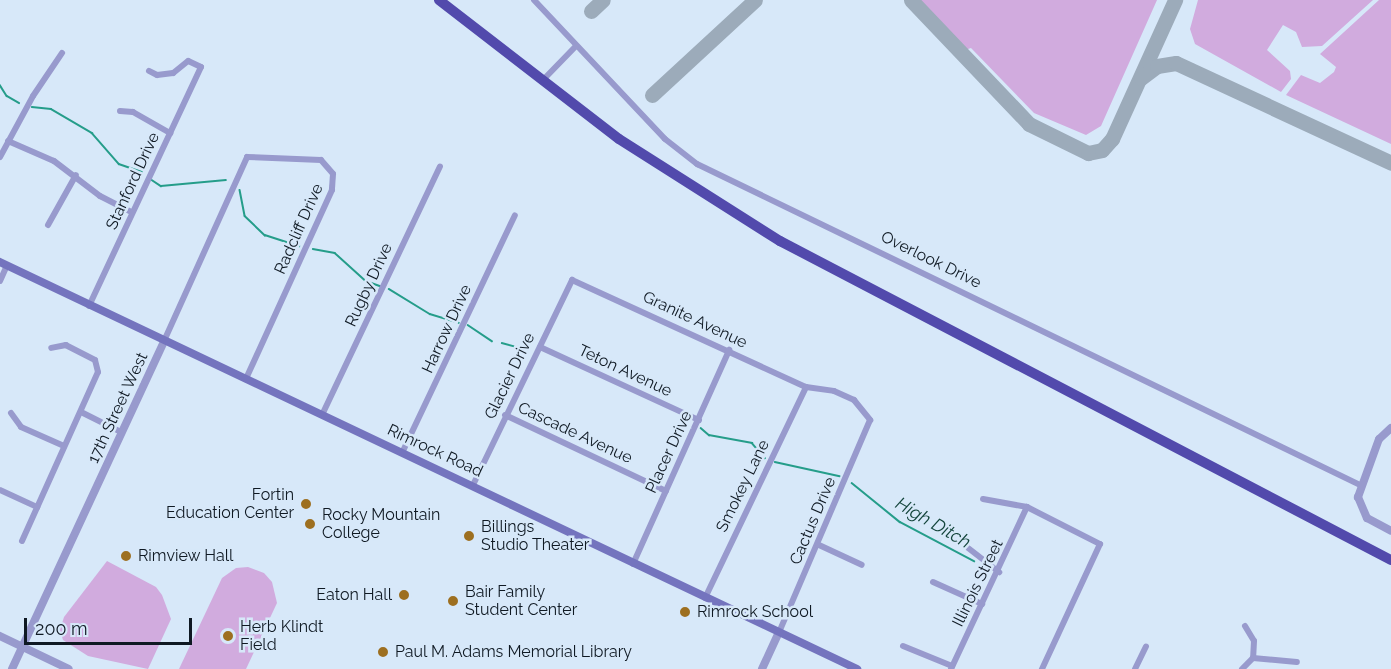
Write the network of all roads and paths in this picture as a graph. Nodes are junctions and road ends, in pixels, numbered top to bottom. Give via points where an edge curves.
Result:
1 (439, 0) edge
2 (534, 0) edge
3 (576, 46) junction
4 (62, 53) dead end
5 (149, 71) dead end
6 (543, 80) junction
7 (120, 111) dead end
8 (170, 133) junction
9 (8, 141) junction
10 (0, 157) edge
11 (247, 157) joint
12 (440, 167) dead end
13 (76, 175) junction
14 (132, 212) junction
15 (515, 215) dead end
16 (48, 225) dead end
17 (4, 263) edge
18 (572, 280) joint
19 (0, 281) edge
20 (90, 306) junction
21 (164, 341) junction
22 (540, 347) junction
23 (51, 348) dead end
24 (729, 350) junction
25 (246, 379) junction
26 (806, 387) junction
27 (81, 412) junction
28 (11, 413) dead end
29 (322, 415) junction
30 (505, 415) junction
31 (699, 420) junction
32 (870, 420) joint
33 (1391, 428) edge
34 (121, 432) junction
35 (64, 446) junction
36 (402, 453) junction
37 (473, 485) junction
38 (1360, 485) junction
39 (0, 490) edge
40 (666, 491) junction
41 (983, 499) dead end
42 (37, 507) junction
43 (1028, 507) junction
44 (1320, 525) junction
45 (1391, 531) edge
46 (22, 542) dead end
47 (963, 544) dead end
48 (819, 545) junction
49 (1391, 555) edge
50 (1391, 560) edge
51 (633, 564) junction
52 (862, 565) dead end
53 (999, 572) junction
54 (933, 582) dead end
55 (705, 598) junction
56 (982, 604) junction
57 (1245, 626) dead end
58 (779, 632) junction
59 (0, 636) edge
60 (903, 646) dead end
61 (1146, 646) dead end
62 (22, 647) junction
63 (1253, 658) junction
64 (1298, 662) dead end
65 (952, 668) edge
66 (12, 669) edge
67 (69, 669) edge
68 (762, 669) edge
69 (857, 669) edge
70 (1042, 669) edge
71 (1135, 669) edge
72 (1242, 669) edge

1 - 6 highway
2 - 3 street, Overlook Drive
3 - 6 street
3 - 38 street, Overlook Drive via 665,139 697,164
4 - 9 street
5 - 8 street, Stanford Drive via 169,74 188,61 201,67
6 - 44 highway via 619,139 780,241
7 - 8 street via 133,112
8 - 14 street, Stanford Drive
9 - 10 street
9 - 13 street
11 - 21 street, 17th Street West
11 - 25 street, Radcliff Drive via 321,160 332,170 334,181
12 - 29 street, Rugby Drive
13 - 14 street via 100,195
13 - 16 street
14 - 20 street, Stanford Drive
15 - 36 street, Harrow Drive
17 - 19 street
17 - 20 main road, Rimrock Road
18 - 22 street, Glacier Drive
18 - 24 street, Granite Avenue
20 - 21 main road, Rimrock Road
21 - 25 main road, Rimrock Road
21 - 34 street, 17th Street West
22 - 30 street, Glacier Drive
22 - 31 street, Teton Avenue
23 - 27 street via 66,345 95,360 98,372
24 - 26 street, Granite Avenue
24 - 31 street, Placer Drive
25 - 29 main road, Rimrock Road
26 - 32 street, Granite Avenue via 834,390 854,400
26 - 55 street, Smokey Lane
27 - 34 street
27 - 35 street
28 - 35 street via 21,427
29 - 36 main road, Rimrock Road
30 - 37 street, Glacier Drive
30 - 40 street, Cascade Avenue
31 - 40 street, Placer Drive
32 - 48 street, Cactus Drive
33 - 38 street via 1381,435
34 - 62 street, 17th Street West
35 - 42 street
36 - 37 main road, Rimrock Road
37 - 51 main road, Rimrock Road
38 - 45 street via 1358,497 1363,513
39 - 42 street
40 - 51 street, Placer Drive
41 - 43 street
42 - 46 street
43 - 53 street, Illinois Street
43 - 70 street via 1100,544
44 - 49 highway
44 - 50 highway
47 - 53 street
48 - 52 street
48 - 58 street, Cactus Drive
51 - 55 main road, Rimrock Road
53 - 56 street, Illinois Street
54 - 56 street
55 - 58 main road, Rimrock Road
56 - 65 street, Illinois Street
57 - 63 street via 1254,641
58 - 68 street
58 - 69 main road, Rimrock Road
59 - 62 street
60 - 65 street
61 - 71 street
62 - 66 street, 17th Street West
62 - 67 street
63 - 64 street
63 - 72 street

